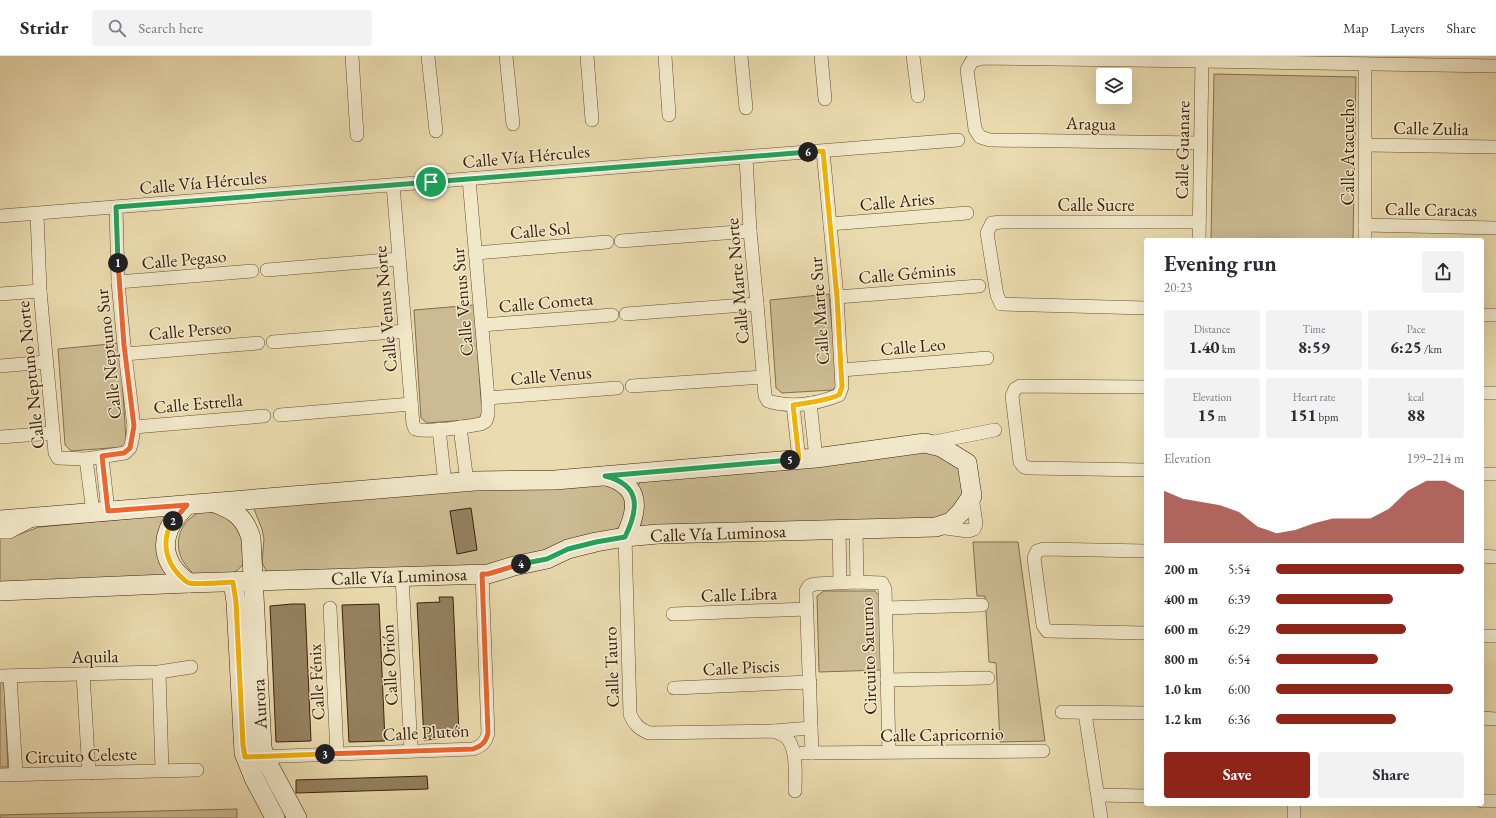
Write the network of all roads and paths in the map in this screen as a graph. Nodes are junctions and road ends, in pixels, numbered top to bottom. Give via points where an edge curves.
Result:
1 (352, 56) edge
2 (428, 56) edge
3 (506, 56) edge
4 (587, 56) edge
5 (665, 56) edge
6 (741, 56) edge
7 (821, 56) edge
8 (913, 56) edge
9 (1202, 60) junction
10 (1365, 64) junction
11 (1496, 66) edge
12 (918, 96) dead end
13 (825, 99) dead end
14 (746, 108) dead end
15 (669, 115) dead end
16 (592, 120) dead end
17 (512, 124) dead end
18 (436, 131) dead end
19 (357, 135) dead end
20 (958, 140) dead end
21 (1200, 143) junction
22 (1366, 145) junction
23 (1496, 147) edge
24 (823, 151) junction
25 (746, 157) junction
26 (469, 179) junction
27 (393, 185) junction
28 (116, 207) junction
29 (967, 213) dead end
30 (37, 214) junction
31 (0, 216) edge
32 (1199, 222) junction
33 (830, 224) junction
34 (1365, 226) junction
35 (1496, 228) edge
36 (750, 231) junction
37 (1199, 238) edge
38 (1365, 238) edge
39 (621, 241) dead end
40 (607, 242) dead end
41 (476, 253) junction
42 (399, 259) junction
43 (267, 270) dead end
44 (252, 271) dead end
45 (118, 282) junction
46 (979, 286) dead end
47 (40, 291) junction
48 (0, 294) edge
49 (837, 297) junction
50 (757, 304) junction
51 (1144, 308) edge
52 (626, 314) dead end
53 (612, 315) dead end
54 (1484, 315) edge
55 (1496, 315) edge
56 (482, 325) junction
57 (405, 331) junction
58 (273, 342) dead end
59 (258, 343) dead end
60 (125, 354) junction
61 (987, 358) dead end
62 (46, 362) junction
63 (0, 366) edge
64 (842, 370) junction
65 (763, 377) junction
66 (632, 386) dead end
67 (1144, 387) edge
68 (617, 388) dead end
69 (1484, 393) edge
70 (1496, 393) edge
71 (488, 398) junction
72 (768, 401) joint
73 (810, 403) junction
74 (411, 404) junction
75 (793, 405) junction
76 (280, 415) dead end
77 (264, 416) dead end
78 (134, 426) junction
79 (460, 427) junction
80 (439, 429) junction
81 (995, 430) dead end
82 (53, 433) junction
83 (0, 437) edge
84 (963, 437) junction
85 (925, 443) junction
86 (130, 448) joint
87 (102, 456) junction
88 (807, 458) junction
89 (86, 459) junction
90 (967, 463) junction
91 (1144, 470) edge
92 (1484, 474) edge
93 (1496, 474) edge
94 (605, 476) junction
95 (467, 482) junction
96 (445, 484) junction
97 (214, 502) junction
98 (187, 505) junction
99 (100, 512) junction
100 (39, 517) junction
101 (0, 520) edge
102 (848, 529) junction
103 (0, 532) edge
104 (625, 537) junction
105 (1144, 551) edge
106 (1484, 556) edge
107 (1496, 556) edge
108 (482, 574) junction
109 (402, 576) junction
110 (253, 581) junction
111 (233, 582) junction
112 (840, 582) junction
113 (857, 582) junction
114 (189, 583) junction
115 (0, 591) edge
116 (982, 605) dead end
117 (330, 608) dead end
118 (886, 608) junction
119 (807, 609) junction
120 (673, 614) dead end
121 (1144, 633) edge
122 (1484, 636) edge
123 (1496, 636) edge
124 (191, 667) dead end
125 (159, 672) junction
126 (83, 674) junction
127 (5, 676) edge
128 (988, 678) dead end
129 (888, 680) junction
130 (810, 682) junction
131 (674, 688) dead end
132 (1062, 712) dead end
133 (1085, 712) junction
134 (1144, 713) edge
135 (1484, 718) edge
136 (1496, 719) edge
137 (811, 728) junction
138 (774, 731) junction
139 (1043, 751) dead end
140 (411, 752) junction
141 (889, 752) junction
142 (794, 753) junction
143 (812, 753) junction
144 (337, 754) junction
145 (265, 756) junction
146 (245, 757) junction
147 (162, 770) junction
148 (197, 770) dead end
149 (89, 773) junction
150 (16, 774) junction
151 (0, 775) edge
152 (795, 791) dead end
153 (1098, 795) junction
154 (1144, 796) edge
155 (1484, 801) edge
156 (1496, 801) edge
157 (1294, 806) edge
158 (275, 818) edge
159 (297, 818) edge
160 (1101, 818) edge
161 (1294, 818) edge

1 - 19 street
2 - 18 street
3 - 17 street
4 - 16 street
5 - 15 street
6 - 14 street
7 - 13 street
8 - 12 street
9 - 10 street
9 - 21 street, Calle Guanare
9 - 21 street, Aragua via 983,58 972,61 968,70 975,129 980,137 990,140
10 - 11 street
10 - 22 street, Calle Atacucho
20 - 24 street, Calle Vía Hércules
21 - 32 street, Calle Guanare
22 - 23 street, Calle Zulia
22 - 34 street, Calle Atacucho
24 - 25 street, Calle Vía Hércules
24 - 33 street, Calle Marte Sur
25 - 26 street, Calle Vía Hércules
25 - 36 street, Calle Marte Norte
26 - 27 street, Calle Vía Hércules
26 - 41 street, Calle Venus Sur
27 - 28 street, Calle Vía Hércules
27 - 42 street, Calle Venus Norte
28 - 30 street, Calle Vía Hércules
28 - 45 street, Calle Neptuno Sur
29 - 33 street, Calle Aries
30 - 31 street, Calle Vía Hércules
30 - 47 street, Calle Neptuno Norte
32 - 37 street, Calle Guanare
32 - 51 street, Calle Sucre via 992,223 987,233 997,295 1001,304
33 - 49 street, Calle Marte Sur
34 - 35 street, Calle Caracas
34 - 38 street, Calle Atacucho
36 - 39 street
36 - 50 street, Calle Marte Norte
40 - 41 street, Calle Sol
41 - 56 street, Calle Venus Sur
42 - 43 street
42 - 57 street, Calle Venus Norte
44 - 45 street, Calle Pegaso
45 - 60 street, Calle Neptuno Sur
46 - 49 street, Calle Géminis
47 - 48 street
47 - 62 street, Calle Neptuno Norte
49 - 64 street, Calle Marte Sur
50 - 52 street
50 - 65 street, Calle Marte Norte
53 - 56 street, Calle Cometa
54 - 55 street
56 - 71 street, Calle Venus Sur
57 - 58 street
57 - 74 street, Calle Venus Norte
59 - 60 street, Calle Perseo
60 - 78 street, Calle Neptuno Sur
61 - 64 street, Calle Leo
62 - 63 street
62 - 82 street, Calle Neptuno Norte
64 - 73 street, Calle Marte Sur via 842,387 839,395
65 - 66 street
65 - 72 street, Calle Marte Norte
67 - 91 street via 1020,386 1014,389 1012,396 1020,462 1024,466
68 - 71 street, Calle Venus
69 - 70 street
71 - 79 street, Calle Venus Sur via 486,421
72 - 75 street, Calle Marte Sur
73 - 75 street, Calle Marte Sur
73 - 88 street
74 - 76 street
74 - 80 street, Calle Venus Norte via 415,429
75 - 88 street
77 - 78 street, Calle Estrella
78 - 86 street, Calle Neptuno Sur
79 - 80 street
79 - 95 street
80 - 96 street
81 - 84 street
82 - 83 street
82 - 89 street, Calle Neptuno Norte via 54,452 58,458
84 - 85 street
84 - 90 street
85 - 88 street
85 - 90 street via 941,447
86 - 87 street, Calle Neptuno Norte via 124,453
87 - 89 street, Calle Neptuno Norte
87 - 99 street
88 - 94 street
89 - 99 street
90 - 102 street, Calle Vía Luminosa via 972,496 951,522 936,527
92 - 93 street
94 - 95 street
94 - 104 street via 625,484 632,492 634,513
95 - 96 street
96 - 97 street
97 - 98 street
97 - 110 street via 232,510 248,527 252,547
98 - 99 street
98 - 114 street via 169,526 166,551 171,566
99 - 100 street
100 - 101 street
100 - 103 street via 9,532
102 - 104 street, Calle Vía Luminosa
102 - 112 street
102 - 113 street
104 - 108 street, Calle Vía Luminosa via 568,549 547,559
104 - 138 street, Calle Tauro via 630,714 634,723 649,733
105 - 121 street via 1044,549 1037,551 1034,558 1043,625 1047,630
106 - 107 street
108 - 109 street, Calle Vía Luminosa
108 - 140 street, Calle Plutón via 487,740 482,746 473,749
109 - 110 street, Calle Vía Luminosa
109 - 140 street, Calle Orión
110 - 111 street, Calle Vía Luminosa
110 - 145 street, Aurora via 261,739
111 - 114 street, Calle Vía Luminosa
111 - 146 street, Aurora
112 - 113 street, Circuito Saturno
112 - 119 street, Circuito Saturno via 809,586 806,591
113 - 118 street, Circuito Saturno via 882,583 885,589
114 - 115 street, Calle Vía Luminosa
116 - 118 street
117 - 144 street, Calle Fénix
118 - 129 street, Circuito Saturno
119 - 120 street, Calle Libra
119 - 130 street, Circuito Saturno
122 - 123 street
124 - 125 street, Aquila
125 - 126 street, Aquila
125 - 147 street, Circuito Celeste
126 - 127 street, Aquila
126 - 149 street
127 - 150 street
128 - 129 street
129 - 141 street, Circuito Saturno
130 - 131 street, Calle Piscis
130 - 137 street, Circuito Saturno
132 - 133 street
133 - 134 street
133 - 153 street
135 - 136 street
137 - 138 street, Calle Tauro
137 - 143 street, Circuito Saturno
138 - 142 street via 785,736
139 - 141 street, Calle Capricornio
140 - 144 street, Calle Plutón
141 - 143 street, Calle Capricornio
142 - 143 street, Calle Capricornio
142 - 152 street
144 - 145 street, Calle Plutón
145 - 146 street, Calle Plutón
145 - 159 street, Aurora
146 - 158 street, Aurora
147 - 148 street, Circuito Celeste
147 - 149 street, Circuito Celeste
149 - 150 street, Circuito Celeste
150 - 151 street, Circuito Celeste
153 - 154 street
153 - 160 street
155 - 156 street
157 - 161 street

